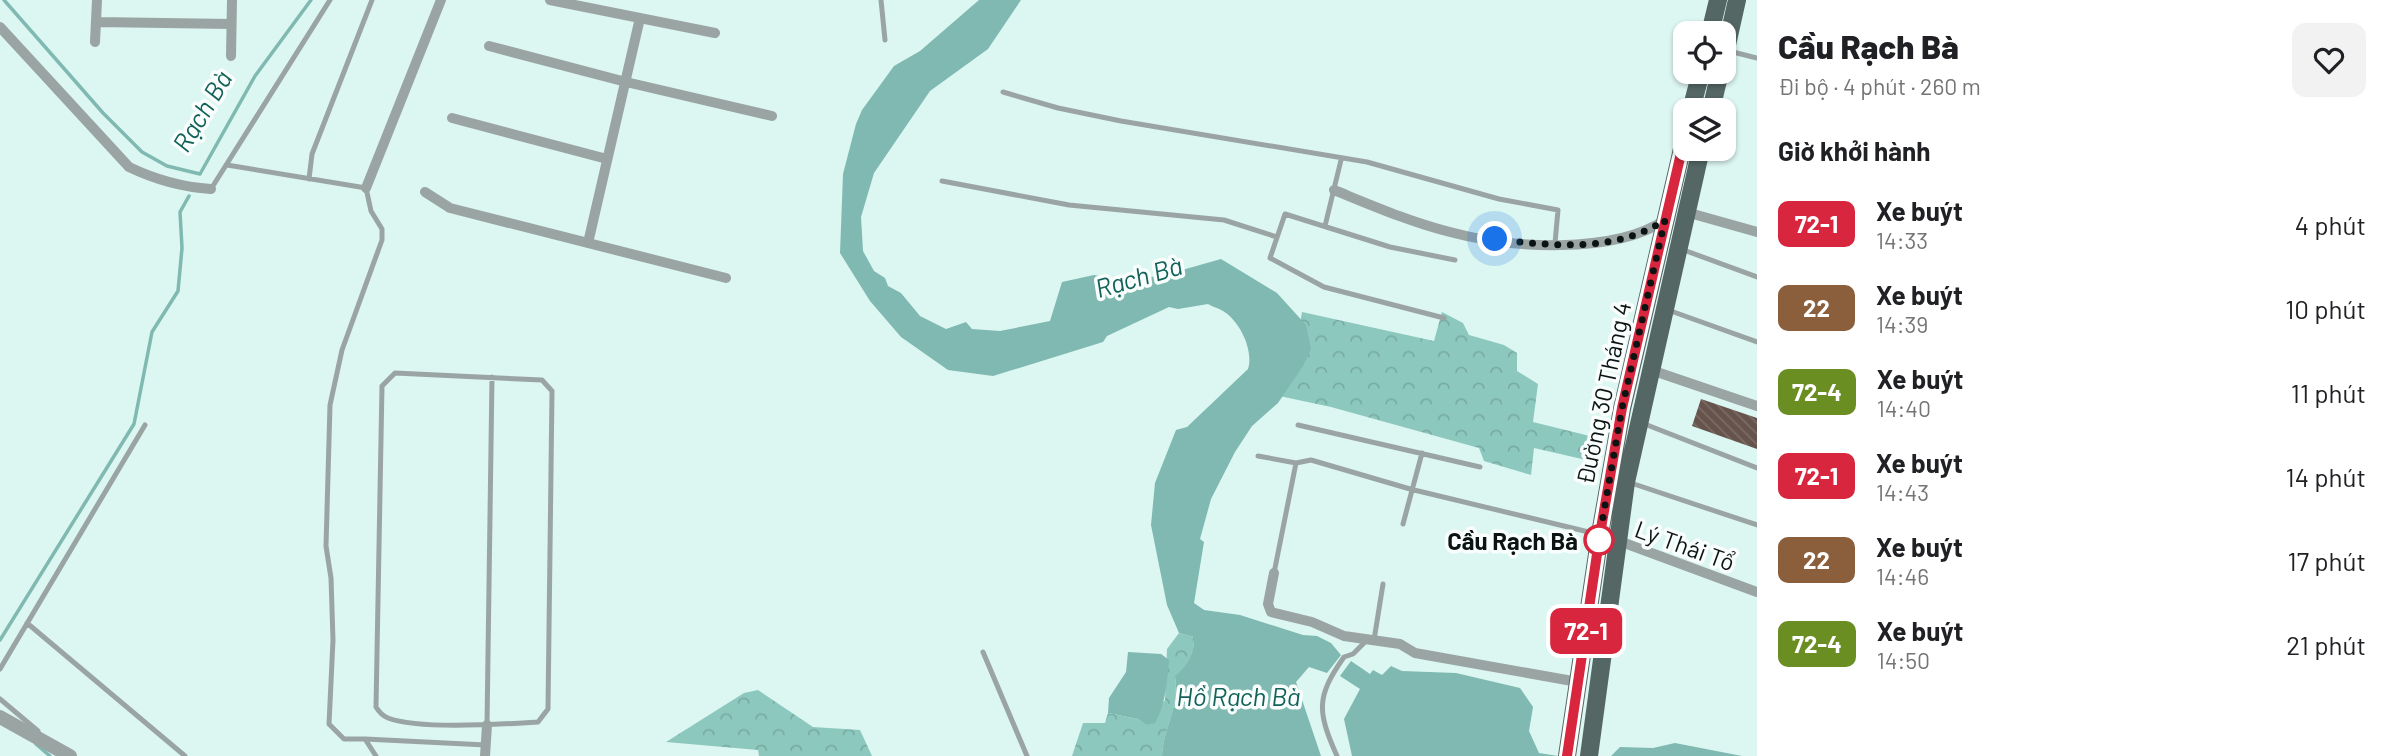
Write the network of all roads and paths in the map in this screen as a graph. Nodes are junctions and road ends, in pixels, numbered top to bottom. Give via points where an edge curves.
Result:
1 (97, 0) edge
2 (232, 0) edge
3 (330, 0) edge
4 (372, 0) edge
5 (441, 0) edge
6 (550, 0) edge
7 (881, 0) edge
8 (1718, 0) edge
9 (1737, 0) edge
10 (640, 18) junction
11 (1713, 21) edge
12 (1732, 21) edge
13 (97, 22) junction
14 (231, 24) junction
15 (0, 27) edge
16 (715, 33) dead end
17 (885, 40) dead end
18 (95, 42) dead end
19 (489, 46) dead end
20 (1736, 55) edge
21 (231, 56) dead end
22 (1757, 58) edge
23 (626, 82) junction
24 (1003, 92) dead end
25 (772, 116) dead end
26 (452, 118) dead end
27 (607, 159) junction
28 (1341, 160) junction
29 (1679, 161) edge
30 (1698, 161) edge
31 (228, 165) junction
32 (309, 179) junction
33 (942, 181) dead end
34 (366, 188) junction
35 (211, 189) joint
36 (1334, 190) junction
37 (425, 192) dead end
38 (1686, 212) junction
39 (1666, 213) junction
40 (1325, 226) junction
41 (1757, 232) edge
42 (1278, 237) junction
43 (588, 243) junction
44 (1555, 243) junction
45 (1668, 245) junction
46 (1455, 260) dead end
47 (726, 278) dead end
48 (1757, 278) edge
49 (1663, 309) junction
50 (1444, 317) dead end
51 (1757, 342) edge
52 (1651, 370) junction
53 (492, 377) junction
54 (1635, 396) junction
55 (1757, 406) edge
56 (1637, 421) junction
57 (145, 425) dead end
58 (1298, 425) dead end
59 (1423, 453) junction
60 (1258, 456) dead end
61 (1296, 463) junction
62 (1480, 467) dead end
63 (1757, 468) edge
64 (1626, 482) junction
65 (1410, 489) junction
66 (1404, 524) dead end
67 (1757, 525) edge
68 (1600, 534) junction
69 (1617, 542) junction
70 (1274, 573) joint
71 (1382, 584) dead end
72 (1757, 592) edge
73 (27, 624) junction
74 (1371, 639) junction
75 (984, 652) dead end
76 (0, 669) edge
77 (1578, 682) junction
78 (0, 699) edge
79 (0, 717) edge
80 (487, 725) junction
81 (365, 739) junction
82 (1590, 748) edge
83 (485, 751) edge
84 (1568, 751) edge
85 (66, 755) edge
86 (185, 756) edge
87 (376, 756) edge
88 (1027, 756) edge
89 (1337, 756) edge

1 - 13 street
2 - 14 street
3 - 31 lane
4 - 32 lane via 312,154
5 - 34 street
6 - 10 street
7 - 17 lane
8 - 11 main road
9 - 12 main road
10 - 16 street
10 - 23 street
13 - 14 street
13 - 18 street
14 - 21 street
15 - 35 street via 129,167 164,182
19 - 23 street
20 - 22 lane
23 - 25 street
23 - 27 street
24 - 28 lane via 1072,112
26 - 27 street
27 - 43 street
28 - 36 lane
28 - 44 lane via 1367,162 1499,199 1558,210
29 - 39 main road, Đường 30 Tháng 4
30 - 38 main road, Đường 30 Tháng 4
31 - 32 lane
31 - 35 lane
32 - 34 lane
33 - 42 lane via 1069,205 1224,220
34 - 81 lane via 382,240 334,377 326,546 333,640 329,724 344,739
36 - 40 lane
36 - 44 street via 1451,233
37 - 43 street via 450,208
38 - 39 main road
38 - 41 street
38 - 45 main road, Đường 30 Tháng 4
39 - 44 street via 1636,236
39 - 45 main road, Đường 30 Tháng 4
40 - 42 lane via 1285,214
40 - 46 lane via 1390,247
42 - 50 lane via 1269,258 1312,282
43 - 47 street
45 - 48 lane
45 - 49 main road, Đường 30 Tháng 4
45 - 54 main road, Đường 30 Tháng 4
49 - 51 lane
49 - 52 main road, Đường 30 Tháng 4
52 - 54 main road, Đường 30 Tháng 4
52 - 55 street
53 - 80 lane
53 - 80 lane via 542,380 552,391 548,709 538,722
53 - 80 lane via 395,373 382,386 376,694 376,707 385,718
54 - 56 main road, Đường 30 Tháng 4
54 - 68 main road, Đường 30 Tháng 4
56 - 63 lane
56 - 64 main road, Đường 30 Tháng 4
57 - 73 lane
58 - 59 lane
59 - 62 lane
59 - 65 lane
60 - 61 lane
61 - 65 lane via 1311,460
61 - 70 lane
64 - 67 lane
64 - 69 main road, Đường 30 Tháng 4
65 - 66 lane
65 - 68 lane
68 - 69 street, Lý Thái Tổ
68 - 77 main road, Đường 30 Tháng 4
69 - 72 street, Lý Thái Tổ
69 - 82 main road, Đường 30 Tháng 4
70 - 74 street via 1268,604 1271,612 1344,636
71 - 74 lane
73 - 76 lane
73 - 86 lane
74 - 77 street via 1400,644 1415,653
74 - 89 lane via 1344,657 1322,694 1321,706
75 - 88 lane
77 - 84 main road, Đường 30 Tháng 4
78 - 85 lane
79 - 85 street
80 - 83 street
81 - 83 lane
81 - 87 lane

